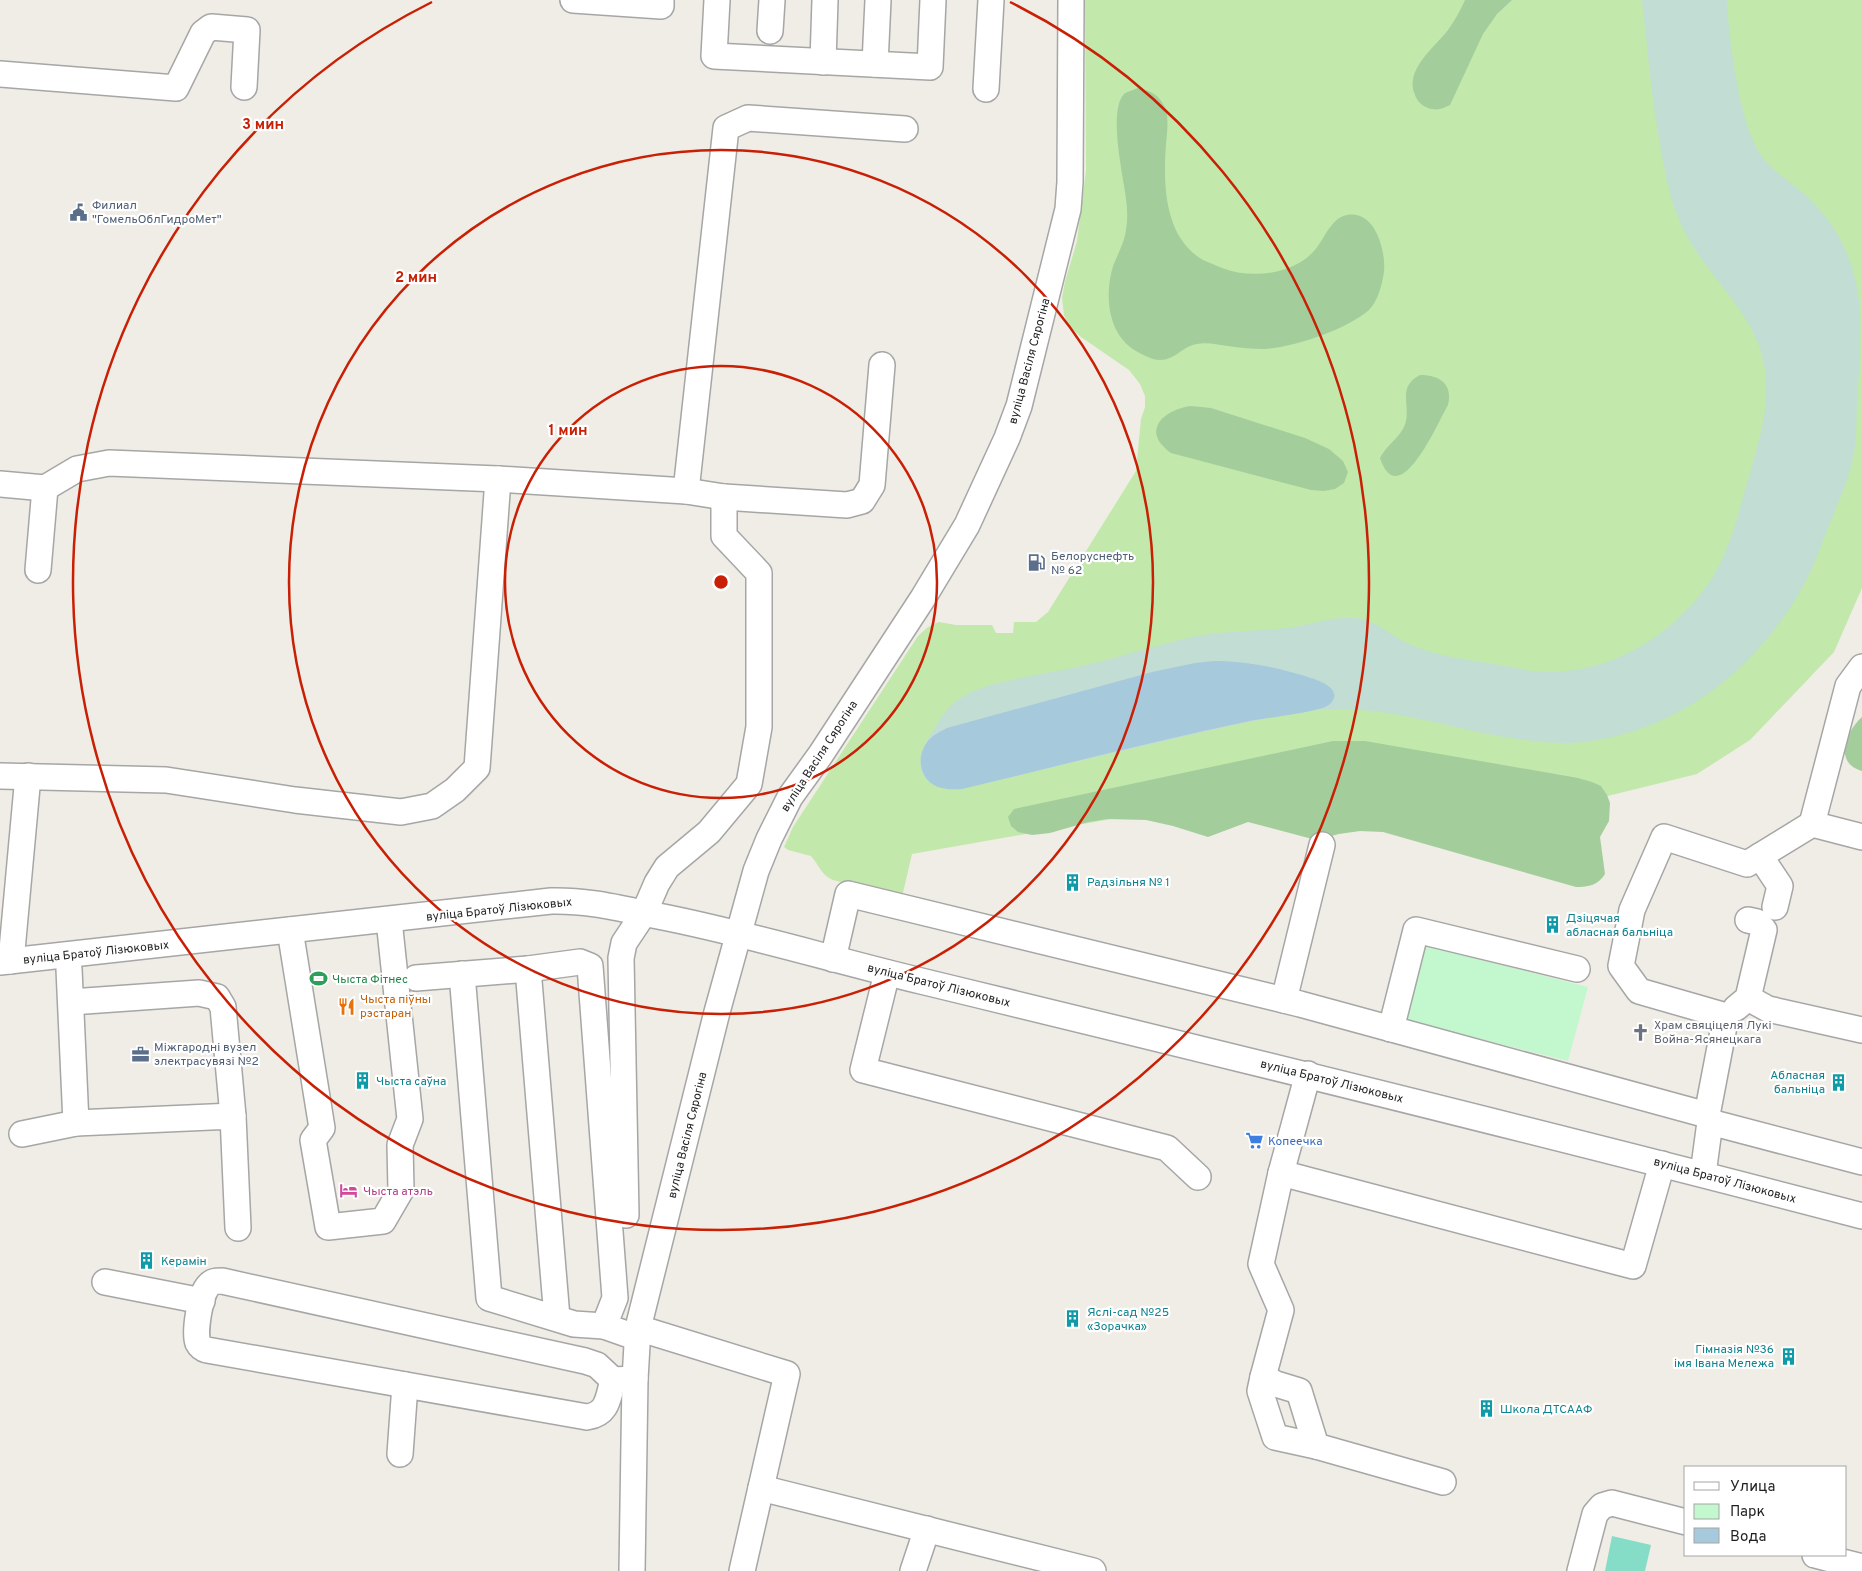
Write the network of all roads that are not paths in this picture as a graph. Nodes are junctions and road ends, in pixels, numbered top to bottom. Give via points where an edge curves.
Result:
1 (574, 0) edge
2 (661, 0) edge
3 (717, 0) edge
4 (772, 0) edge
5 (825, 0) edge
6 (878, 0) edge
7 (933, 0) edge
8 (991, 0) edge
9 (1071, 0) edge
10 (770, 31) dead end
11 (823, 62) junction
12 (875, 64) junction
13 (0, 74) edge
14 (244, 87) dead end
15 (986, 89) dead end
16 (905, 129) dead end
17 (882, 365) dead end
18 (498, 479) junction
19 (0, 484) edge
20 (45, 488) junction
21 (686, 491) junction
22 (724, 497) junction
23 (38, 570) dead end
24 (1862, 667) edge
25 (0, 776) edge
26 (28, 776) junction
27 (1812, 824) junction
28 (1862, 837) edge
29 (1322, 845) dead end
30 (1760, 856) junction
31 (1776, 907) dead end
32 (644, 913) junction
33 (389, 920) junction
34 (1748, 920) dead end
35 (290, 930) junction
36 (739, 934) junction
37 (833, 959) junction
38 (5, 962) edge
39 (70, 969) dead end
40 (528, 969) junction
41 (1577, 969) dead end
42 (887, 973) junction
43 (462, 974) junction
44 (416, 978) dead end
45 (1748, 998) junction
46 (1284, 1000) junction
47 (71, 1002) junction
48 (1726, 1016) junction
49 (1390, 1028) junction
50 (1862, 1030) edge
51 (1308, 1074) junction
52 (233, 1116) junction
53 (1708, 1119) junction
54 (76, 1123) junction
55 (22, 1134) dead end
56 (1862, 1162) edge
57 (1662, 1164) junction
58 (1281, 1173) junction
59 (1703, 1174) junction
60 (1198, 1177) dead end
61 (626, 1215) dead end
62 (1862, 1216) edge
63 (238, 1228) dead end
64 (105, 1282) dead end
65 (202, 1301) junction
66 (557, 1318) junction
67 (604, 1326) junction
68 (638, 1333) junction
69 (1263, 1377) junction
70 (624, 1380) junction
71 (405, 1385) junction
72 (1316, 1446) junction
73 (400, 1454) dead end
74 (1443, 1482) dead end
75 (761, 1488) junction
76 (1684, 1521) edge
77 (927, 1530) junction
78 (1819, 1556) edge
79 (1862, 1567) edge
80 (632, 1571) edge
81 (742, 1571) edge
82 (913, 1571) edge
83 (1093, 1571) edge
84 (1580, 1571) edge

1 - 2 street via 661,6
3 - 11 street via 714,56
4 - 10 street
5 - 11 street
6 - 12 street
7 - 12 street via 930,67
8 - 15 street
9 - 36 street, вуліца Васіля Сярогіна via 1068,210 1019,406 967,525 923,598 790,797 756,871
11 - 12 street
13 - 14 street via 176,88 203,33 211,27 247,30
16 - 21 street via 748,118 726,128
17 - 22 street via 872,485 862,500 847,505
18 - 20 street via 108,463 77,469
18 - 21 street
18 - 26 street via 477,768 455,790 432,806 400,812 166,780
19 - 20 street
20 - 23 street
21 - 22 street
22 - 32 street via 724,536 759,573 759,727 749,784 709,832 667,867
24 - 27 street via 1848,686
25 - 26 street
26 - 38 street
27 - 28 street
27 - 30 street
29 - 46 street
30 - 31 street via 1780,886
30 - 48 street via 1747,864 1664,837 1632,910 1621,966 1639,991
32 - 33 street, вуліца Братоў Лізюковых via 574,900
32 - 36 street, вуліца Братоў Лізюковых
32 - 61 street via 624,942 621,958
33 - 35 street, вуліца Братоў Лізюковых
33 - 35 street via 410,1119 400,1145 401,1190 383,1221 328,1227 313,1140 322,1128
34 - 45 street via 1757,922 1764,930
35 - 38 street, вуліца Братоў Лізюковых
36 - 37 street, вуліца Братоў Лізюковых
36 - 68 street, вуліца Васіля Сярогіна
37 - 42 street, вуліца Братоў Лізюковых
37 - 46 street via 848,894
39 - 47 street
40 - 43 street
40 - 66 street
40 - 67 street via 580,962 590,966 615,1298
41 - 49 street via 1416,930
42 - 51 street, вуліца Братоў Лізюковых
42 - 60 street via 863,1070 1167,1148
43 - 44 street
43 - 66 street via 489,1298
45 - 48 street
45 - 50 street via 1768,1009
46 - 49 street
47 - 52 street via 199,993 217,997 223,1007
47 - 54 street
48 - 53 street
49 - 53 street
51 - 57 street, вуліца Братоў Лізюковых
51 - 58 street
52 - 54 street
52 - 63 street
53 - 56 street
53 - 59 street
54 - 55 street
57 - 58 street via 1633,1266
57 - 59 street, вуліца Братоў Лізюковых
58 - 69 street via 1261,1264 1280,1310
59 - 62 street, вуліца Братоў Лізюковых
64 - 65 street
65 - 70 street via 208,1285 222,1281 585,1361
65 - 71 street via 196,1333 202,1348
66 - 67 street via 574,1324
67 - 68 street
68 - 70 street, вуліца Васіля Сярогіна
68 - 75 street via 787,1374
69 - 72 street via 1299,1391
69 - 72 street via 1260,1392 1275,1437
70 - 71 street via 605,1408 599,1414 587,1417
70 - 80 street, вуліца Васіля Сярогіна
71 - 73 street
72 - 74 street
75 - 77 street
75 - 81 street
76 - 84 street via 1612,1503 1602,1506 1596,1514
77 - 82 street
77 - 83 street
78 - 79 street

